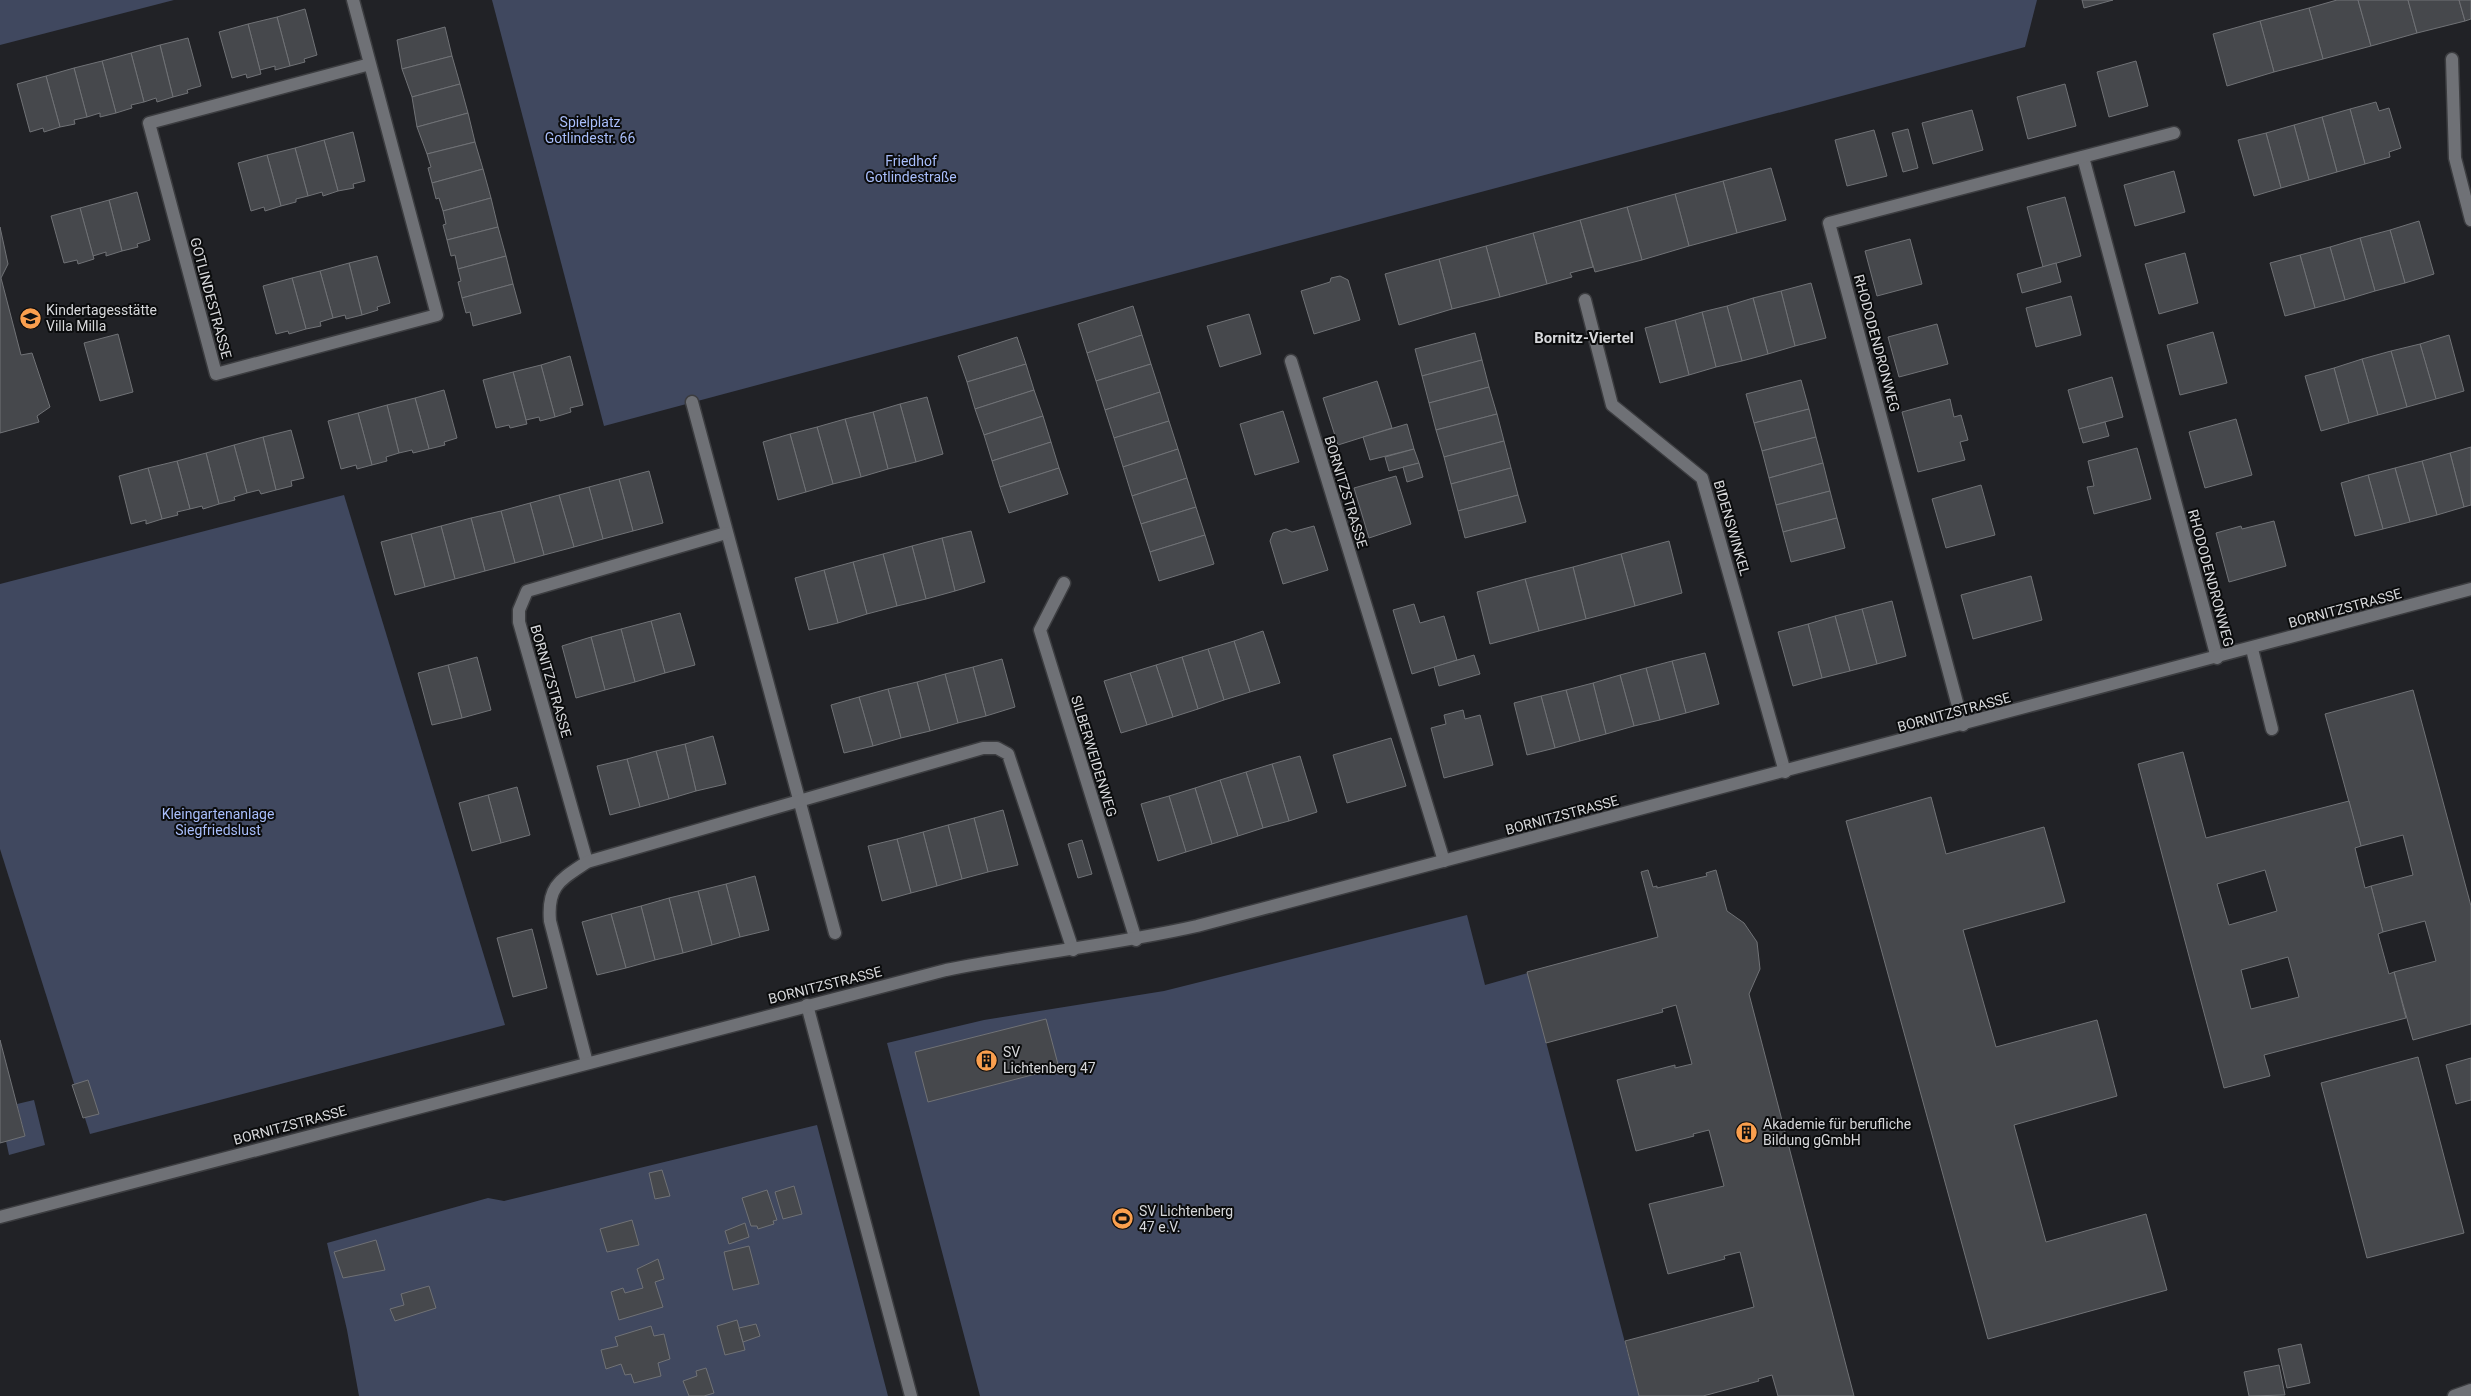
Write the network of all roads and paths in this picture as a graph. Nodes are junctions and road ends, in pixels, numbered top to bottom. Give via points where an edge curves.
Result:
1 (353, 0) edge
2 (2452, 59) dead end
3 (370, 64) junction
4 (2174, 133) dead end
5 (2083, 157) junction
6 (2471, 220) edge
7 (1585, 300) dead end
8 (1290, 361) dead end
9 (692, 402) dead end
10 (726, 533) junction
11 (1064, 583) dead end
12 (2471, 589) edge
13 (2252, 649) junction
14 (2218, 658) junction
15 (1963, 725) junction
16 (2272, 729) dead end
17 (1785, 772) junction
18 (798, 801) junction
19 (587, 862) junction
20 (1444, 862) junction
21 (835, 934) dead end
22 (1136, 940) junction
23 (1073, 950) junction
24 (807, 1005) junction
25 (587, 1063) junction
26 (0, 1217) edge
27 (2471, 1390) edge
28 (911, 1396) edge
29 (2454, 1396) edge

1 - 3 street, GOTLINDESTRASSE
2 - 6 street via 2455,158
3 - 3 street, GOTLINDESTRASSE via 149,123 216,374 438,315
4 - 5 street, RHODODENDRONWEG
5 - 14 street, RHODODENDRONWEG
5 - 15 street, RHODODENDRONWEG via 1829,223
7 - 17 street, BIDENSWINKEL via 1612,405 1702,478
8 - 20 street, BORNITZSTRASSE
9 - 10 street
10 - 18 street
10 - 19 street, BORNITZSTRASSE via 527,591 519,622
11 - 22 street, SILBERWEIDENWEG via 1040,630
12 - 13 street, BORNITZSTRASSE
13 - 14 street, BORNITZSTRASSE
13 - 16 street
14 - 15 street, BORNITZSTRASSE
15 - 17 street, BORNITZSTRASSE
17 - 20 street, BORNITZSTRASSE
18 - 19 street
18 - 21 street
18 - 23 street via 983,748 1003,751 1008,754 1015,772
19 - 25 street via 555,886 548,902 550,921
20 - 22 street, BORNITZSTRASSE
22 - 23 street, BORNITZSTRASSE
23 - 24 street, BORNITZSTRASSE via 946,970
24 - 25 street, BORNITZSTRASSE
24 - 28 street
25 - 26 street, BORNITZSTRASSE
27 - 29 street

